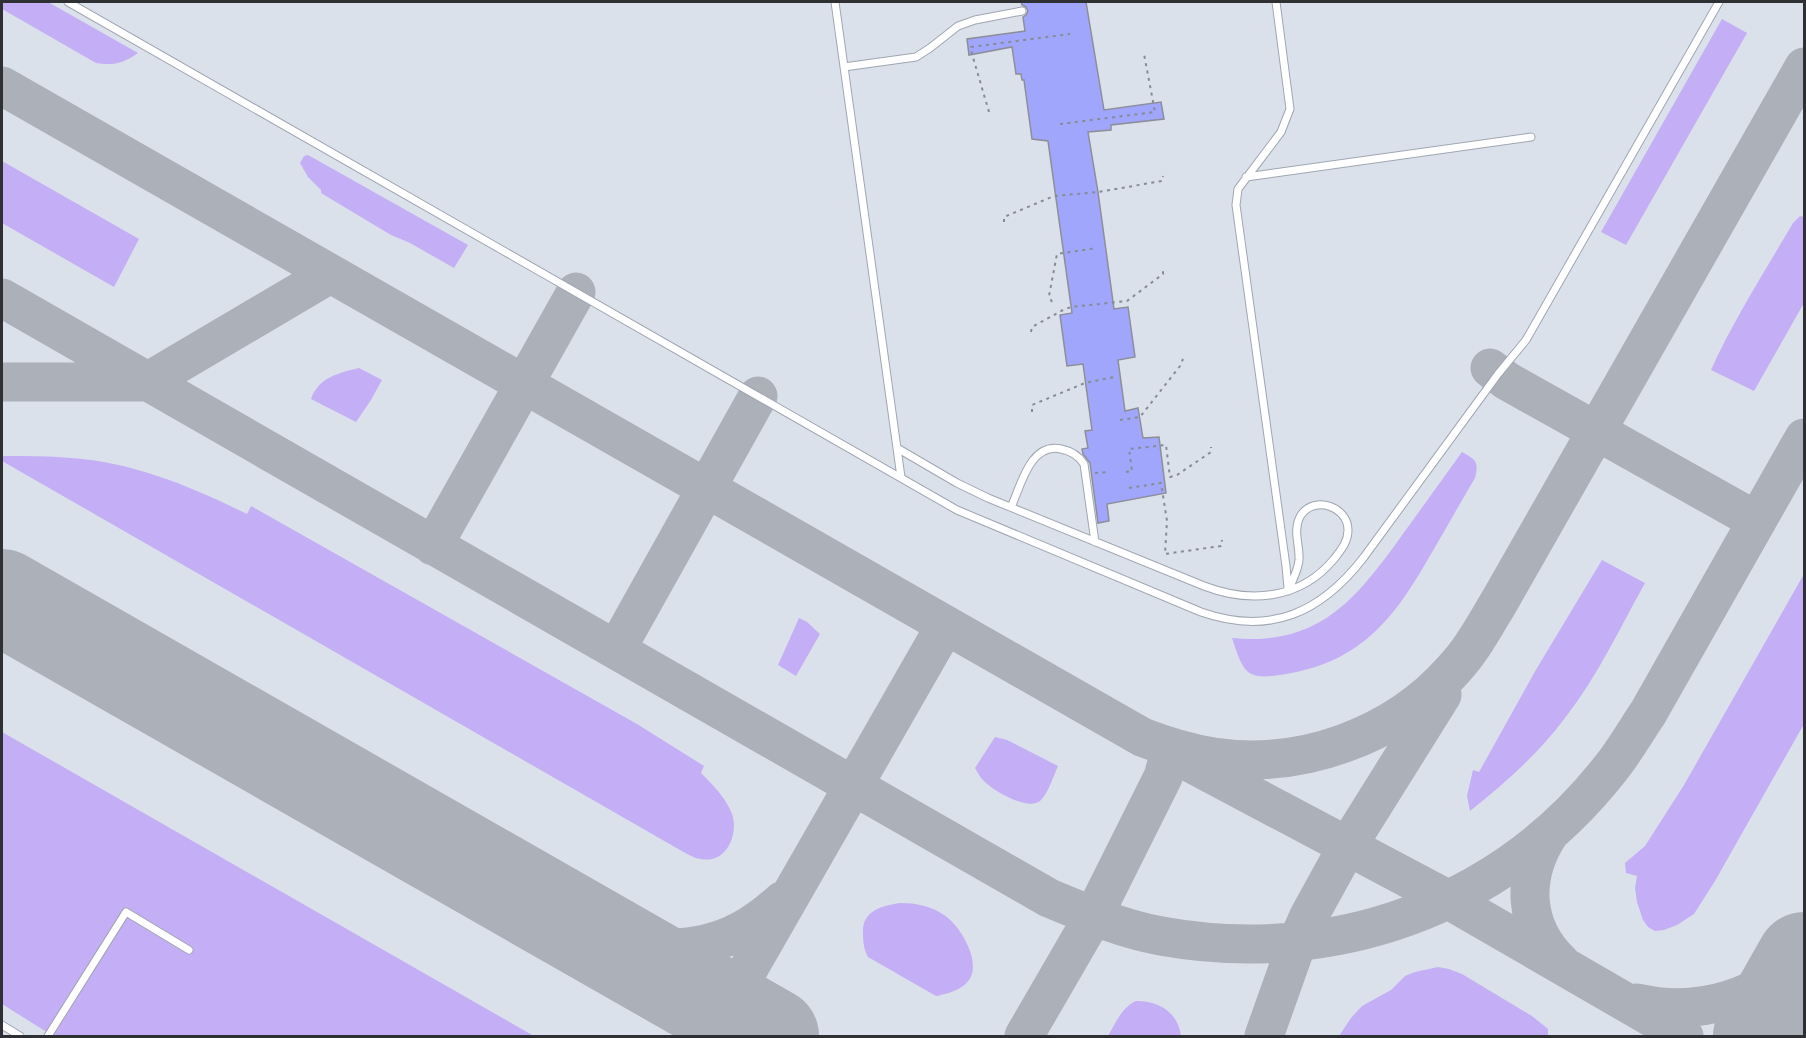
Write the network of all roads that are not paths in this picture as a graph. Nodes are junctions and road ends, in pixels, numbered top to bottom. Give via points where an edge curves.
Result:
1 (68, 2) edge
2 (835, 2) edge
3 (1276, 2) edge
4 (1719, 2) edge
5 (1022, 10) dead end
6 (844, 67) junction
7 (1531, 137) dead end
8 (1246, 177) junction
9 (897, 448) junction
10 (901, 477) junction
11 (1011, 507) junction
12 (1095, 542) junction
13 (1288, 591) junction
14 (189, 950) dead end
15 (2, 1025) edge
16 (20, 1036) edge
17 (48, 1036) edge

1 - 10 lane
2 - 6 lane
3 - 8 lane via 1290,109 1281,132
4 - 10 lane via 1526,340 1355,569 1320,601 1297,613 1258,621 1211,615 974,519
5 - 6 lane via 958,26 916,57
6 - 9 lane
7 - 8 lane
8 - 13 lane via 1238,189 1236,212
9 - 10 lane
9 - 11 lane via 957,483
11 - 12 lane
11 - 12 lane via 1038,453 1050,448 1070,452 1084,464
12 - 13 lane via 1226,594 1262,597
13 - 13 lane via 1320,574 1346,543 1348,524 1335,508 1315,506 1300,518 1296,532 1299,561
14 - 17 lane via 126,912
15 - 16 lane

